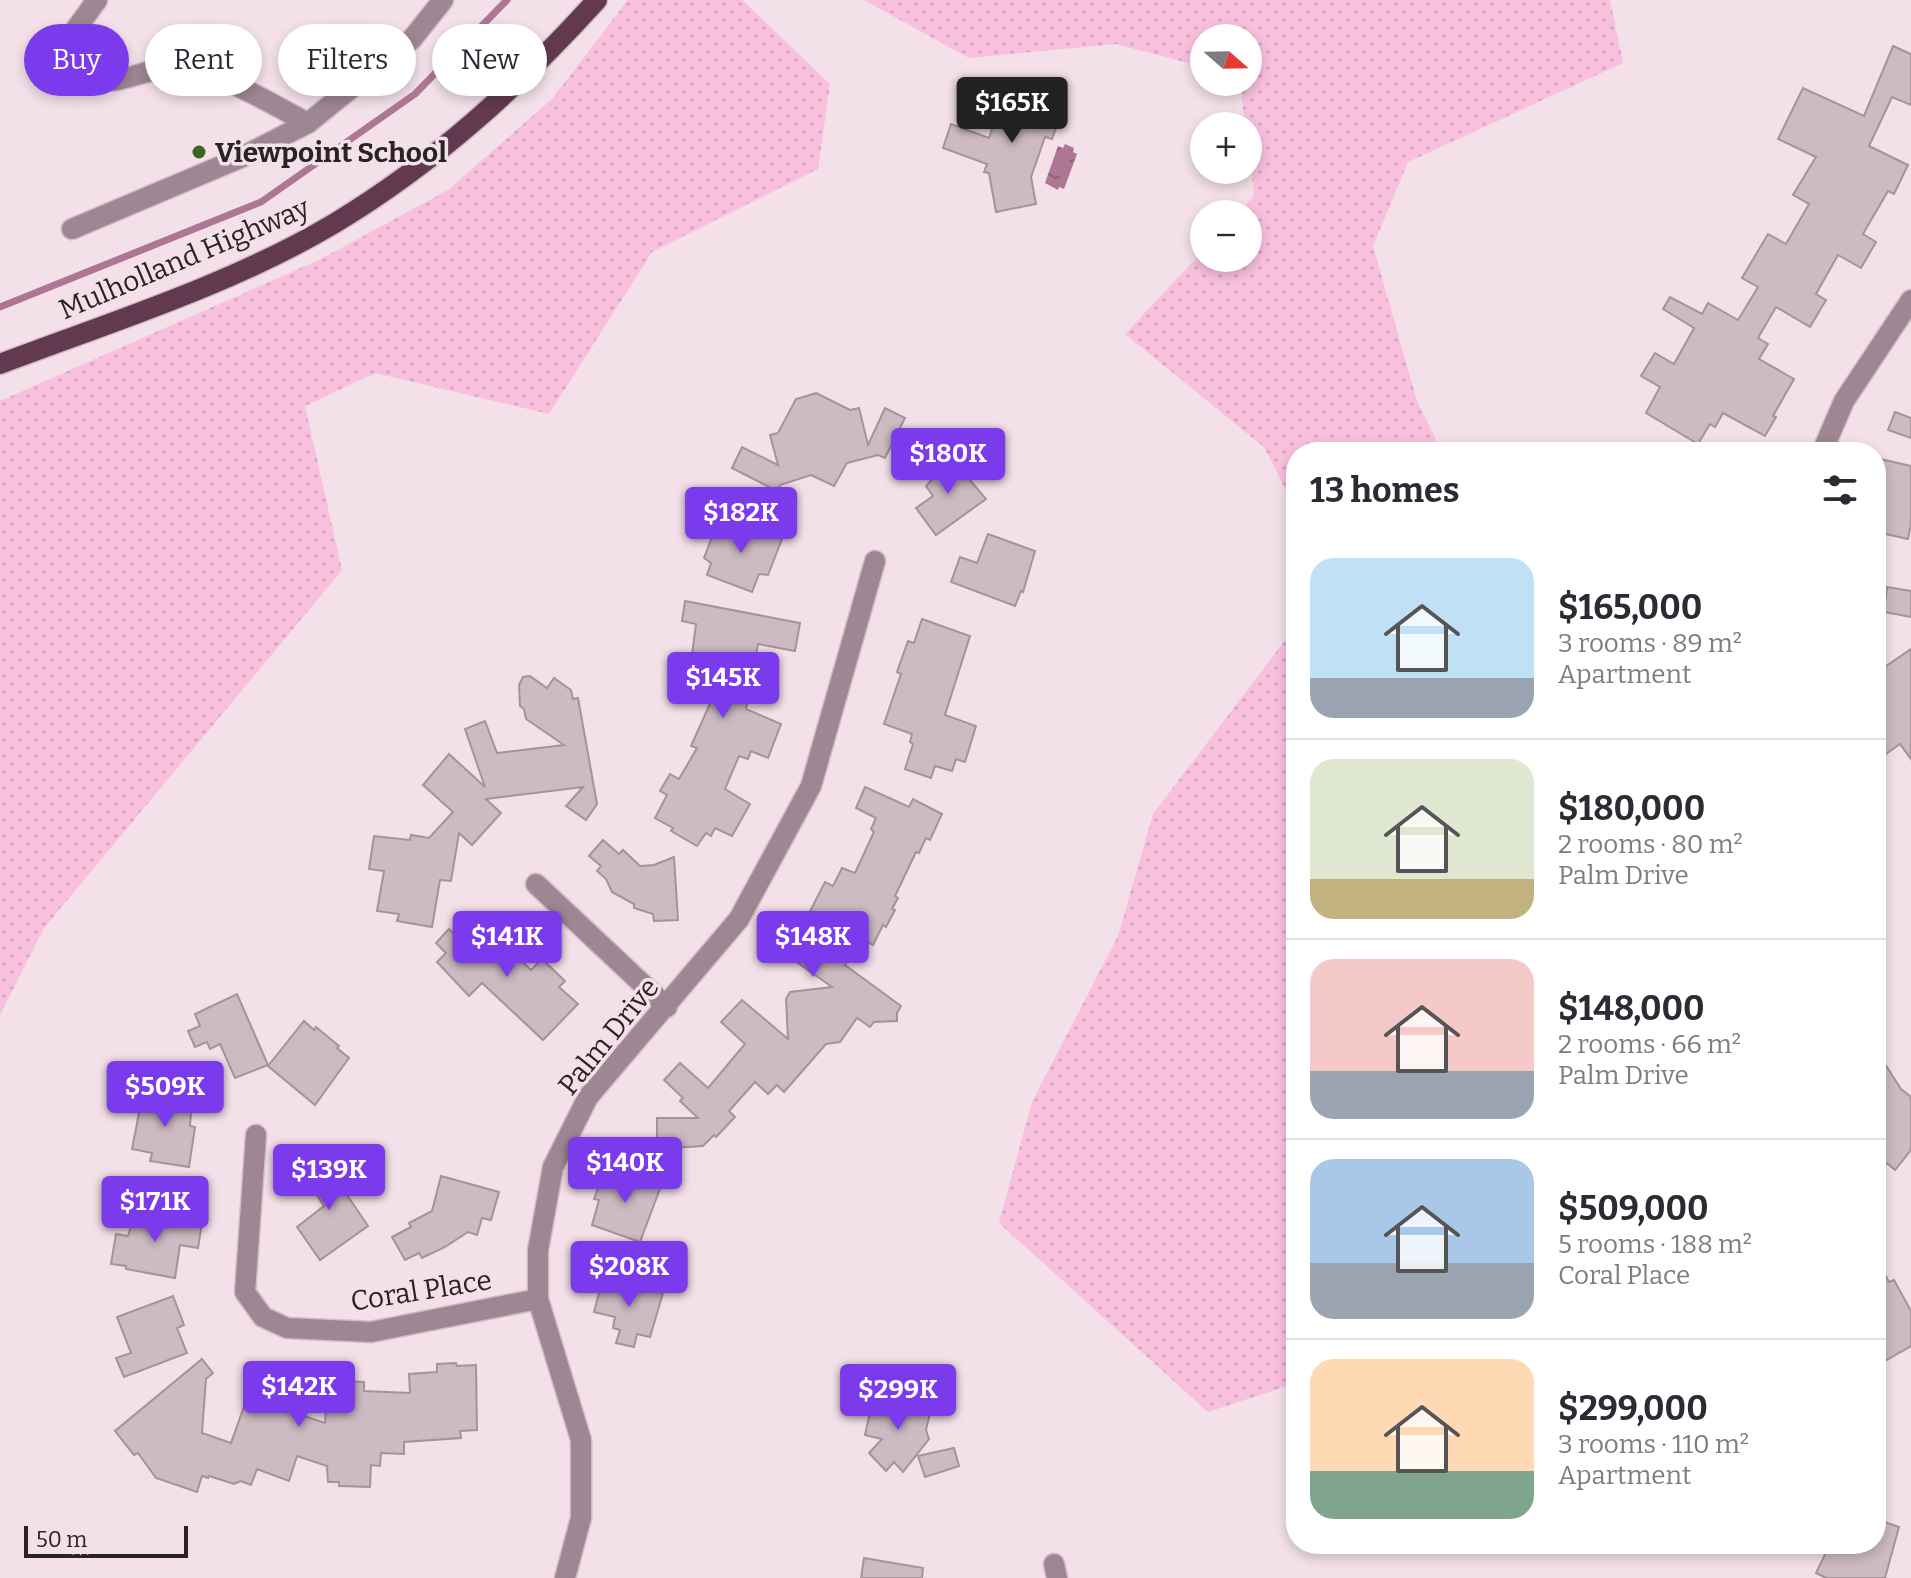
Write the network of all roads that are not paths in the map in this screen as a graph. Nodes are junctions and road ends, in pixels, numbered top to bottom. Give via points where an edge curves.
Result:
1 (97, 0) edge
2 (443, 0) edge
3 (597, 0) edge
4 (308, 123) junction
5 (72, 229) dead end
6 (1911, 300) edge
7 (0, 364) edge
8 (1826, 442) edge
9 (875, 561) dead end
10 (536, 884) dead end
11 (667, 1007) junction
12 (256, 1135) dead end
13 (538, 1299) junction
14 (565, 1578) edge

1 - 4 street via 73,33 77,62 96,78 111,80 161,69 198,71
2 - 4 street via 412,39
3 - 7 main road, Mulholland Highway via 493,107 407,175 332,225 219,279
4 - 5 street via 240,158
6 - 8 street via 1844,401
9 - 11 street, Palm Drive via 811,786 739,919
10 - 11 street
11 - 13 street, Palm Drive via 588,1097 553,1167 538,1250
12 - 13 street, Coral Place via 245,1292 263,1317 287,1328 371,1332
13 - 14 street, Palm Drive via 581,1440 581,1518

